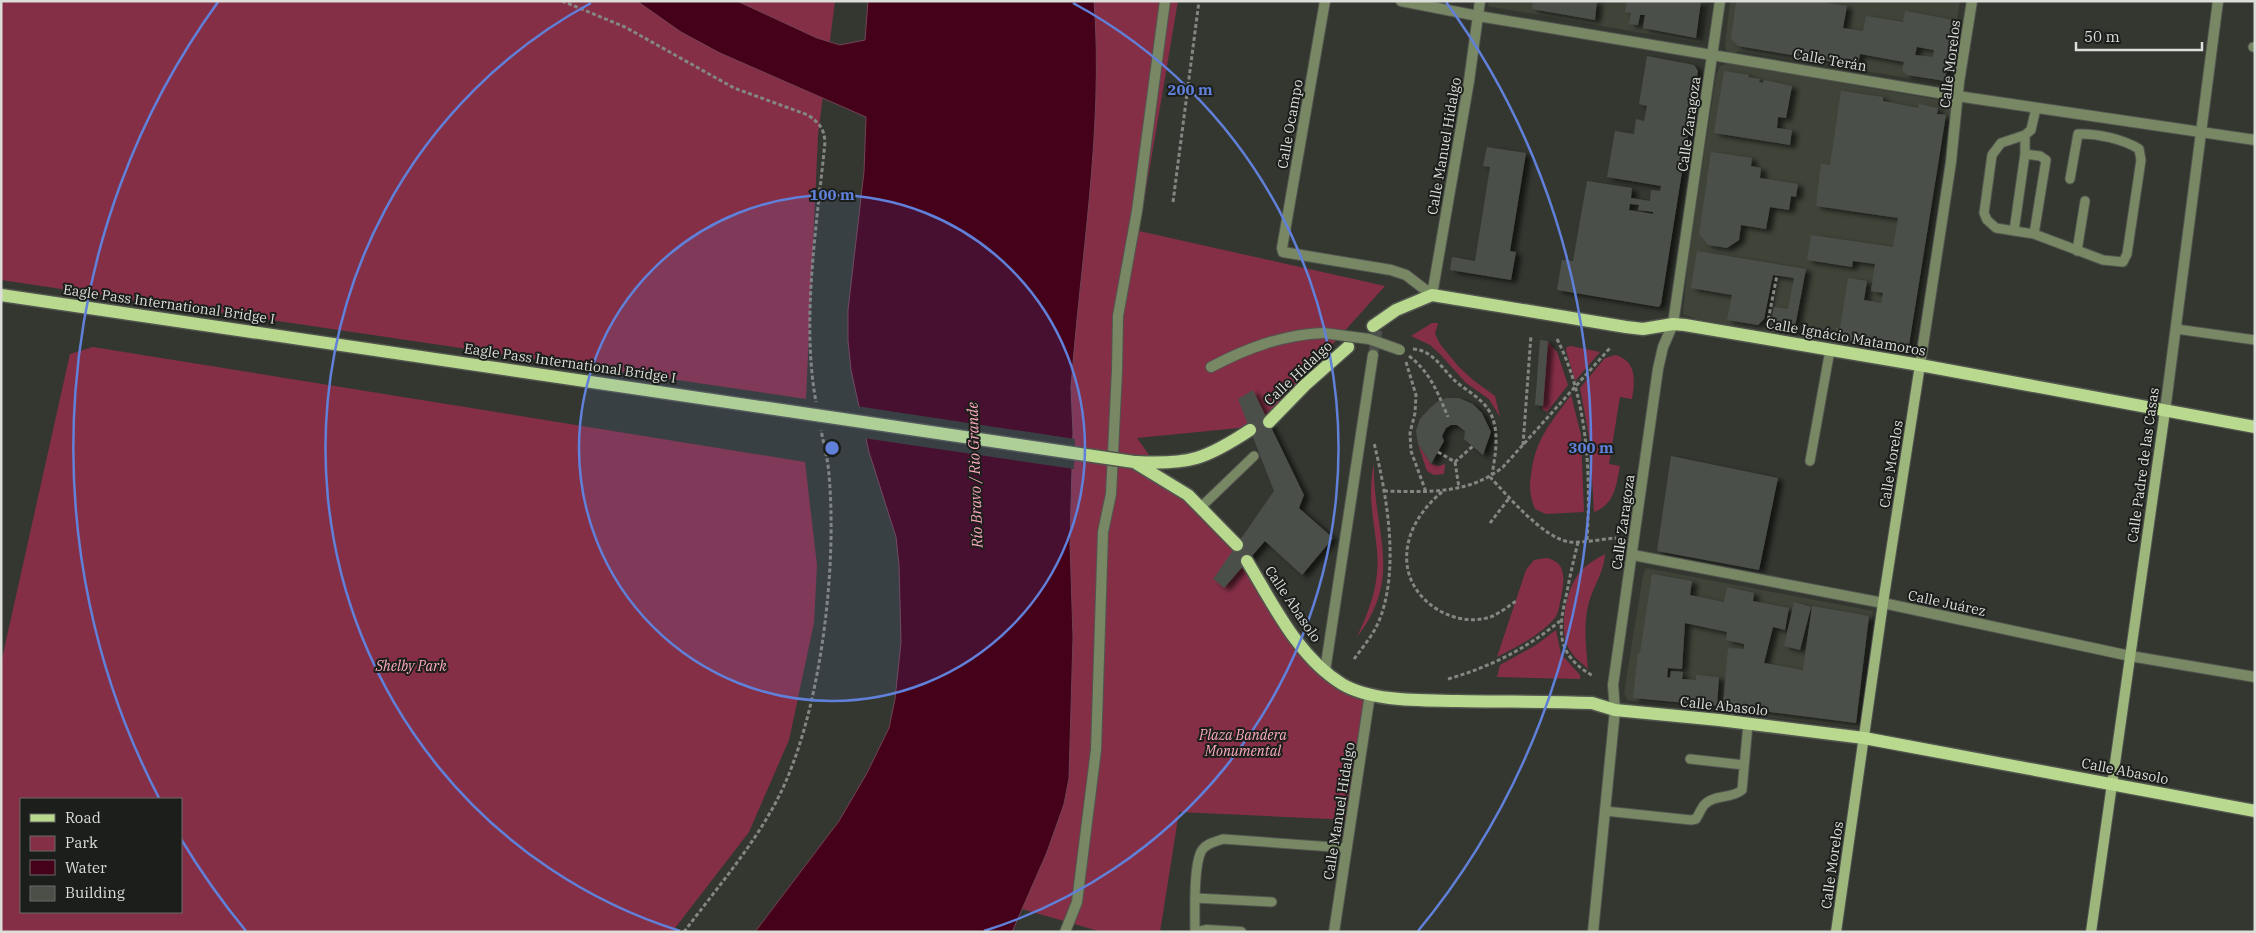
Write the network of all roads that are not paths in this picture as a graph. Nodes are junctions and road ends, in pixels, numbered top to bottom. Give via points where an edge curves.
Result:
1 (1165, 1) edge
2 (1325, 1) edge
3 (1401, 1) edge
4 (1480, 1) edge
5 (1720, 1) edge
6 (1972, 1) edge
7 (2218, 1) edge
8 (1478, 16) junction
9 (1713, 55) junction
10 (1957, 96) junction
11 (2036, 108) junction
12 (2202, 132) junction
13 (2025, 135) junction
14 (2255, 140) edge
15 (2025, 154) junction
16 (2070, 179) dead end
17 (2085, 201) dead end
18 (2014, 231) junction
19 (2034, 234) junction
20 (2077, 251) junction
21 (1283, 252) joint
22 (1, 295) edge
23 (1432, 295) junction
24 (1672, 324) junction
25 (1376, 325) dead end
26 (2176, 329) junction
27 (2255, 340) edge
28 (1348, 347) dead end
29 (1400, 350) road end
30 (1830, 350) junction
31 (1373, 355) tunnel mouth
32 (1920, 365) junction
33 (1211, 367) dead end
34 (2165, 411) junction
35 (1269, 422) tunnel mouth
36 (2255, 427) edge
37 (1250, 430) tunnel mouth
38 (1254, 456) dead end
39 (1810, 461) dead end
40 (1134, 462) junction
41 (1201, 507) junction
42 (1236, 545) tunnel mouth
43 (1633, 555) junction
44 (1247, 561) tunnel mouth
45 (1883, 603) junction
46 (2130, 656) junction
47 (1325, 671) junction
48 (2255, 677) edge
49 (1370, 694) junction
50 (1615, 710) junction
51 (1748, 724) junction
52 (1864, 738) junction
53 (1690, 759) dead end
54 (1744, 765) junction
55 (2112, 783) junction
56 (1605, 811) junction
57 (2255, 811) edge
58 (1346, 848) junction
59 (1195, 898) junction
60 (1272, 902) dead end
61 (1065, 932) edge
62 (1197, 932) edge
63 (1241, 932) edge
64 (1334, 932) edge
65 (1593, 932) edge
66 (1836, 932) edge
67 (2091, 932) edge

1 - 61 street via 1137,211 1118,316 1111,494 1103,532 1096,750 1077,902
2 - 21 street, Calle Ocampo
3 - 8 street, Calle Terán
4 - 8 street, Calle Manuel Hidalgo
5 - 9 street, Calle Zaragoza
6 - 10 street, Calle Morelos
7 - 12 street, Calle Padre de las Casas
8 - 9 street, Calle Terán
8 - 23 street, Calle Manuel Hidalgo
9 - 10 street, Calle Terán
9 - 24 street, Calle Zaragoza
10 - 11 street, Calle Terán
10 - 32 street, Calle Morelos via 1951,162
11 - 12 street, Calle Terán
11 - 13 lane via 2030,130
12 - 14 street, Calle Terán
12 - 26 street, Calle Padre de las Casas
13 - 15 lane
13 - 18 lane via 1996,148 1990,162 1984,213 1996,228
15 - 18 lane
15 - 19 lane via 2046,160
16 - 20 lane via 2078,134 2130,144 2139,149 2141,160 2127,254 2123,262 2103,260
17 - 20 lane
18 - 19 lane
19 - 20 lane
21 - 23 street, Calle Ignácio Matamoros via 1391,270 1406,276
22 - 40 main road, Eagle Pass International Bridge I, bridge
23 - 24 main road, Calle Ignácio Matamoros via 1626,327 1649,329
23 - 25 main road via 1410,303
24 - 30 main road, Calle Ignácio Matamoros
24 - 43 street, Calle Zaragoza via 1662,347 1658,369
26 - 27 lane
26 - 34 street, Calle Padre de las Casas
28 - 35 main road, Calle Hidalgo
29 - 33 street, bridge via 1369,339 1323,332 1254,346
30 - 32 main road, Calle Ignácio Matamoros
30 - 39 lane
31 - 47 street
32 - 34 main road, Calle Ignácio Matamoros
32 - 45 main road, Calle Morelos
34 - 36 main road, Calle Ignácio Matamoros
34 - 46 main road, Calle Padre de las Casas
37 - 40 main road via 1224,447 1187,461 1164,464
38 - 41 lane
40 - 41 main road via 1173,485
41 - 42 main road
43 - 45 street, Calle Juárez
43 - 50 street, Calle Zaragoza via 1613,685
44 - 47 main road, Calle Abasolo via 1293,635
45 - 46 street, Calle Juárez
45 - 52 main road, Calle Morelos
46 - 48 street, Calle Juárez
46 - 55 main road, Calle Padre de las Casas
47 - 49 main road, Calle Abasolo via 1345,686
49 - 50 main road, Calle Abasolo via 1433,700 1586,703
49 - 58 street, Calle Manuel Hidalgo
50 - 51 main road, Calle Abasolo
50 - 56 street, Calle Zaragoza
51 - 52 main road, Calle Abasolo
51 - 54 lane
52 - 55 main road, Calle Abasolo
52 - 66 main road, Calle Morelos
53 - 54 lane
54 - 56 lane via 1742,790 1710,800 1696,819
55 - 57 main road, Calle Abasolo
55 - 67 main road, Calle Padre de las Casas
56 - 65 street, Calle Zaragoza
58 - 59 lane via 1223,839 1210,843 1202,850 1199,860
58 - 64 street, Calle Manuel Hidalgo
59 - 60 lane
59 - 62 lane
62 - 63 street

